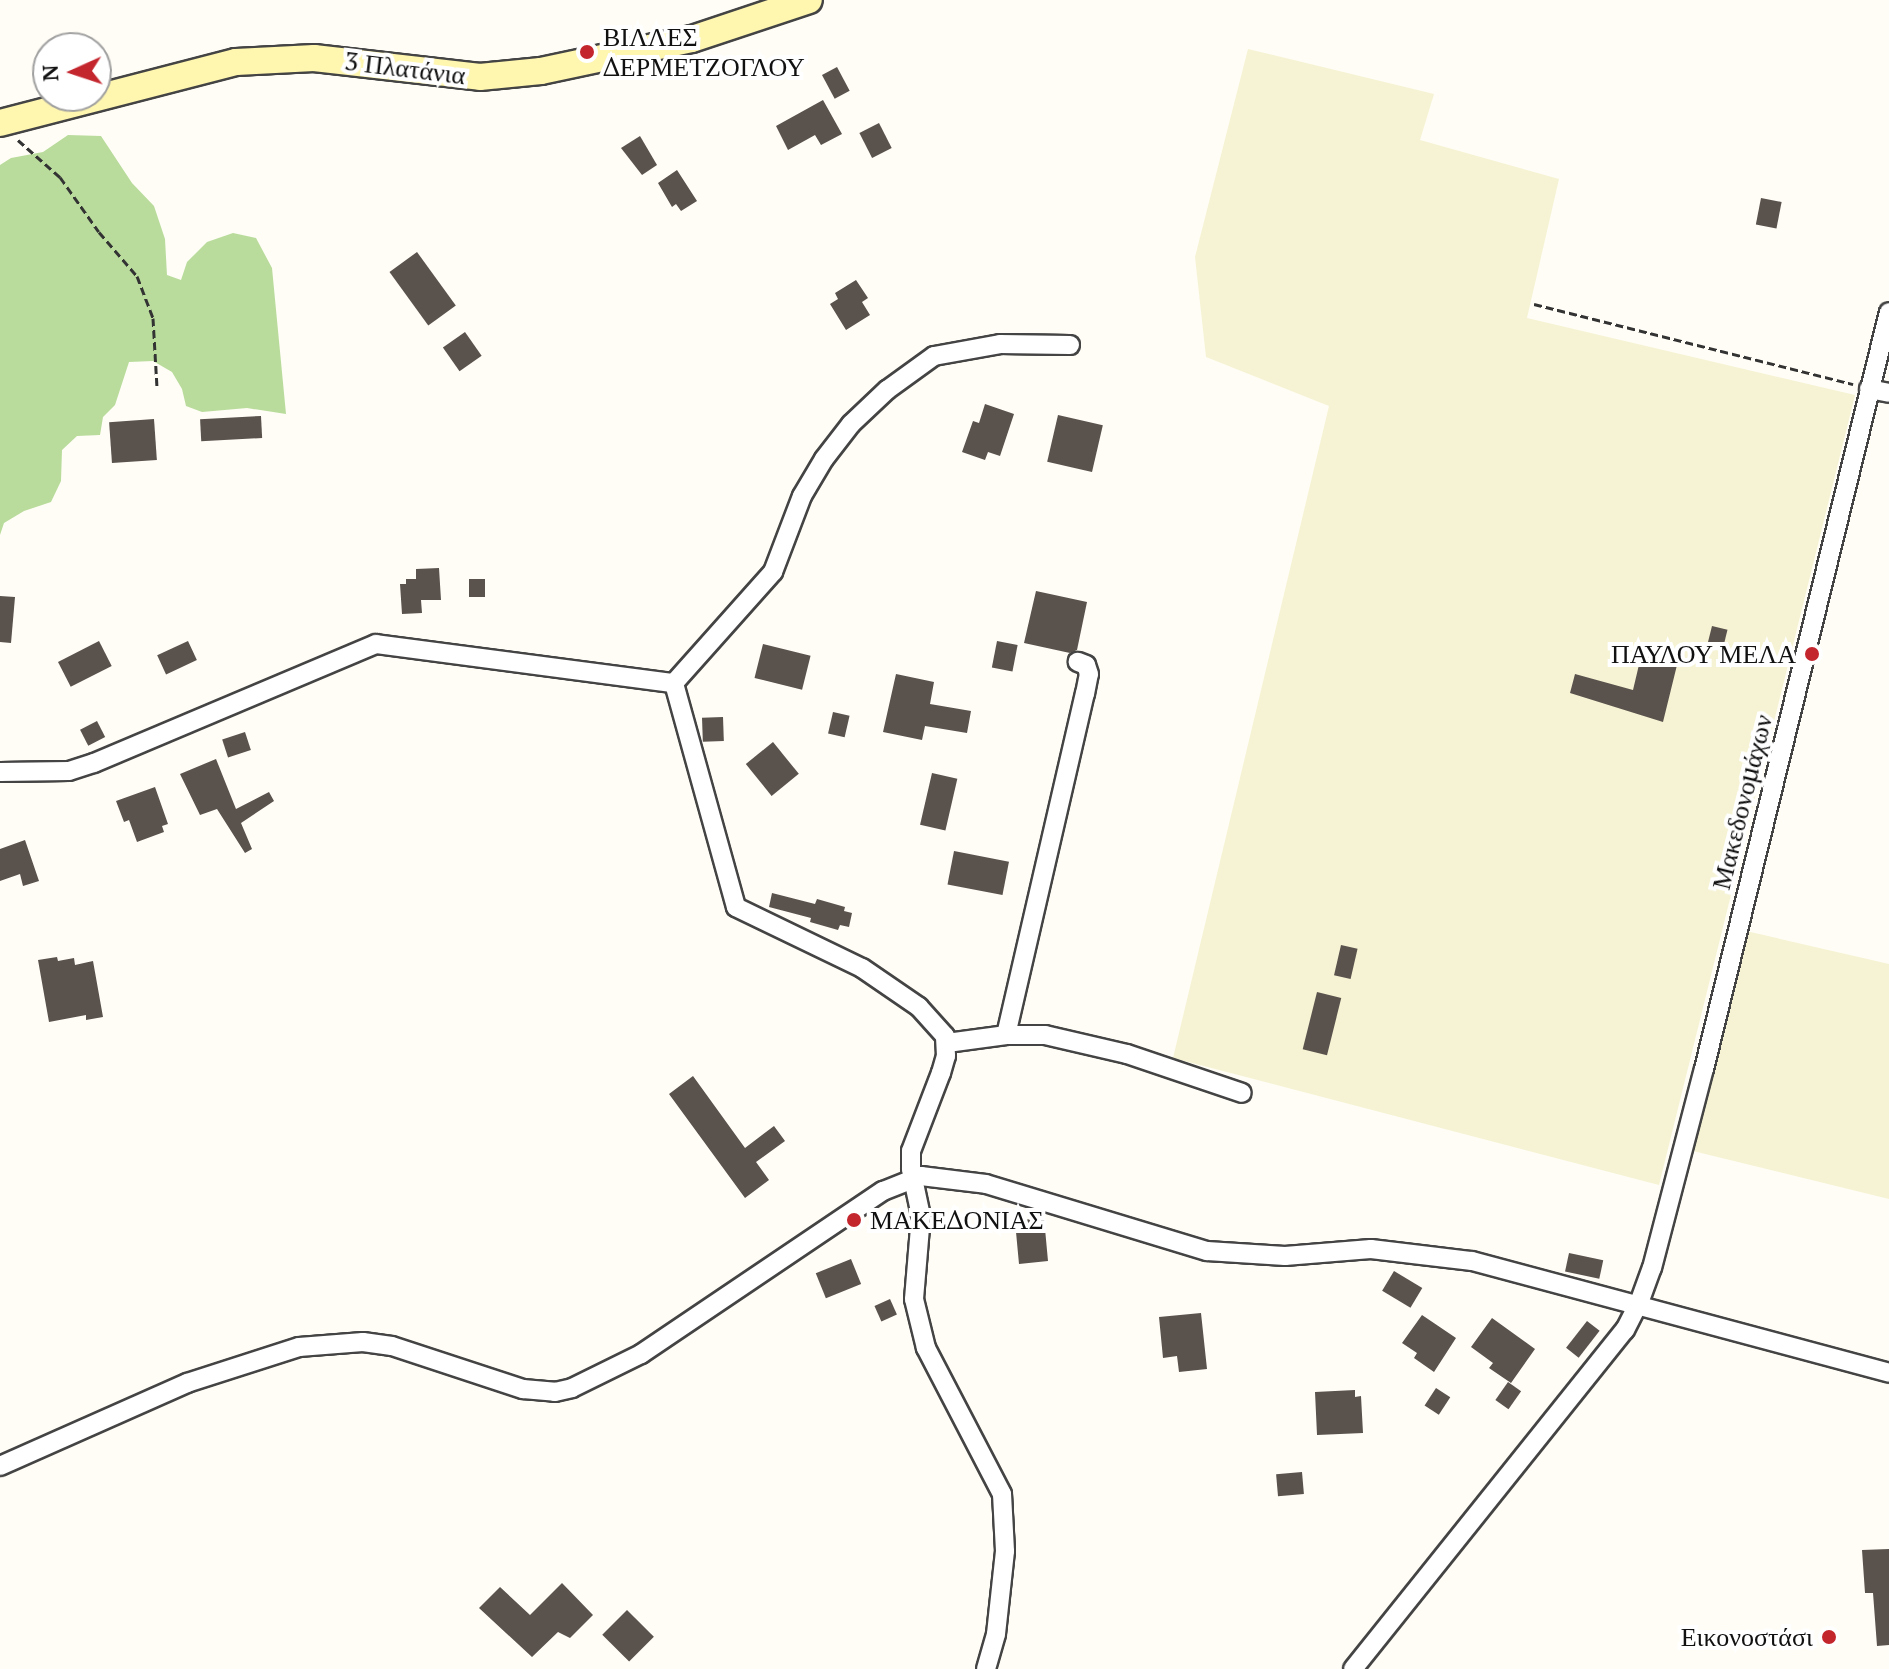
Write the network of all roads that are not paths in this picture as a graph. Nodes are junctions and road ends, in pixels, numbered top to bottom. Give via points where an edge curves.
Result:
1 (809, 0) edge
2 (1, 122) edge
3 (1889, 312) edge
4 (1070, 345) dead end
5 (1869, 389) junction
6 (1889, 393) edge
7 (1078, 662) dead end
8 (674, 683) junction
9 (0, 772) edge
10 (1006, 1035) junction
11 (947, 1043) junction
12 (1242, 1093) dead end
13 (912, 1178) junction
14 (1639, 1303) junction
15 (1889, 1373) edge
16 (0, 1466) edge
17 (986, 1669) edge
18 (1353, 1669) edge

1 - 2 street, 3 Πλατάνια via 680,43 541,71 480,77 328,59 236,62
3 - 5 street, Μακεδονομάχων
4 - 8 street via 1000,344 934,356 887,390 824,459 802,496 773,572
5 - 6 street
5 - 14 street, Μακεδονομάχων via 1704,1069
7 - 10 street via 1089,674
8 - 9 street via 376,644 78,769
8 - 11 street via 736,907 862,968 931,1017
10 - 11 street
10 - 12 street via 1078,1042
11 - 13 street via 911,1151
13 - 14 street via 986,1184 1207,1251 1285,1256 1371,1249 1449,1256
13 - 16 street via 861,1205 641,1354 572,1388 523,1389 392,1346 363,1342 299,1347 187,1383
13 - 17 street via 921,1216 914,1299 920,1333 997,1478 1005,1508 1002,1583
14 - 15 street
14 - 18 street, Μακεδονομάχων via 1625,1330

